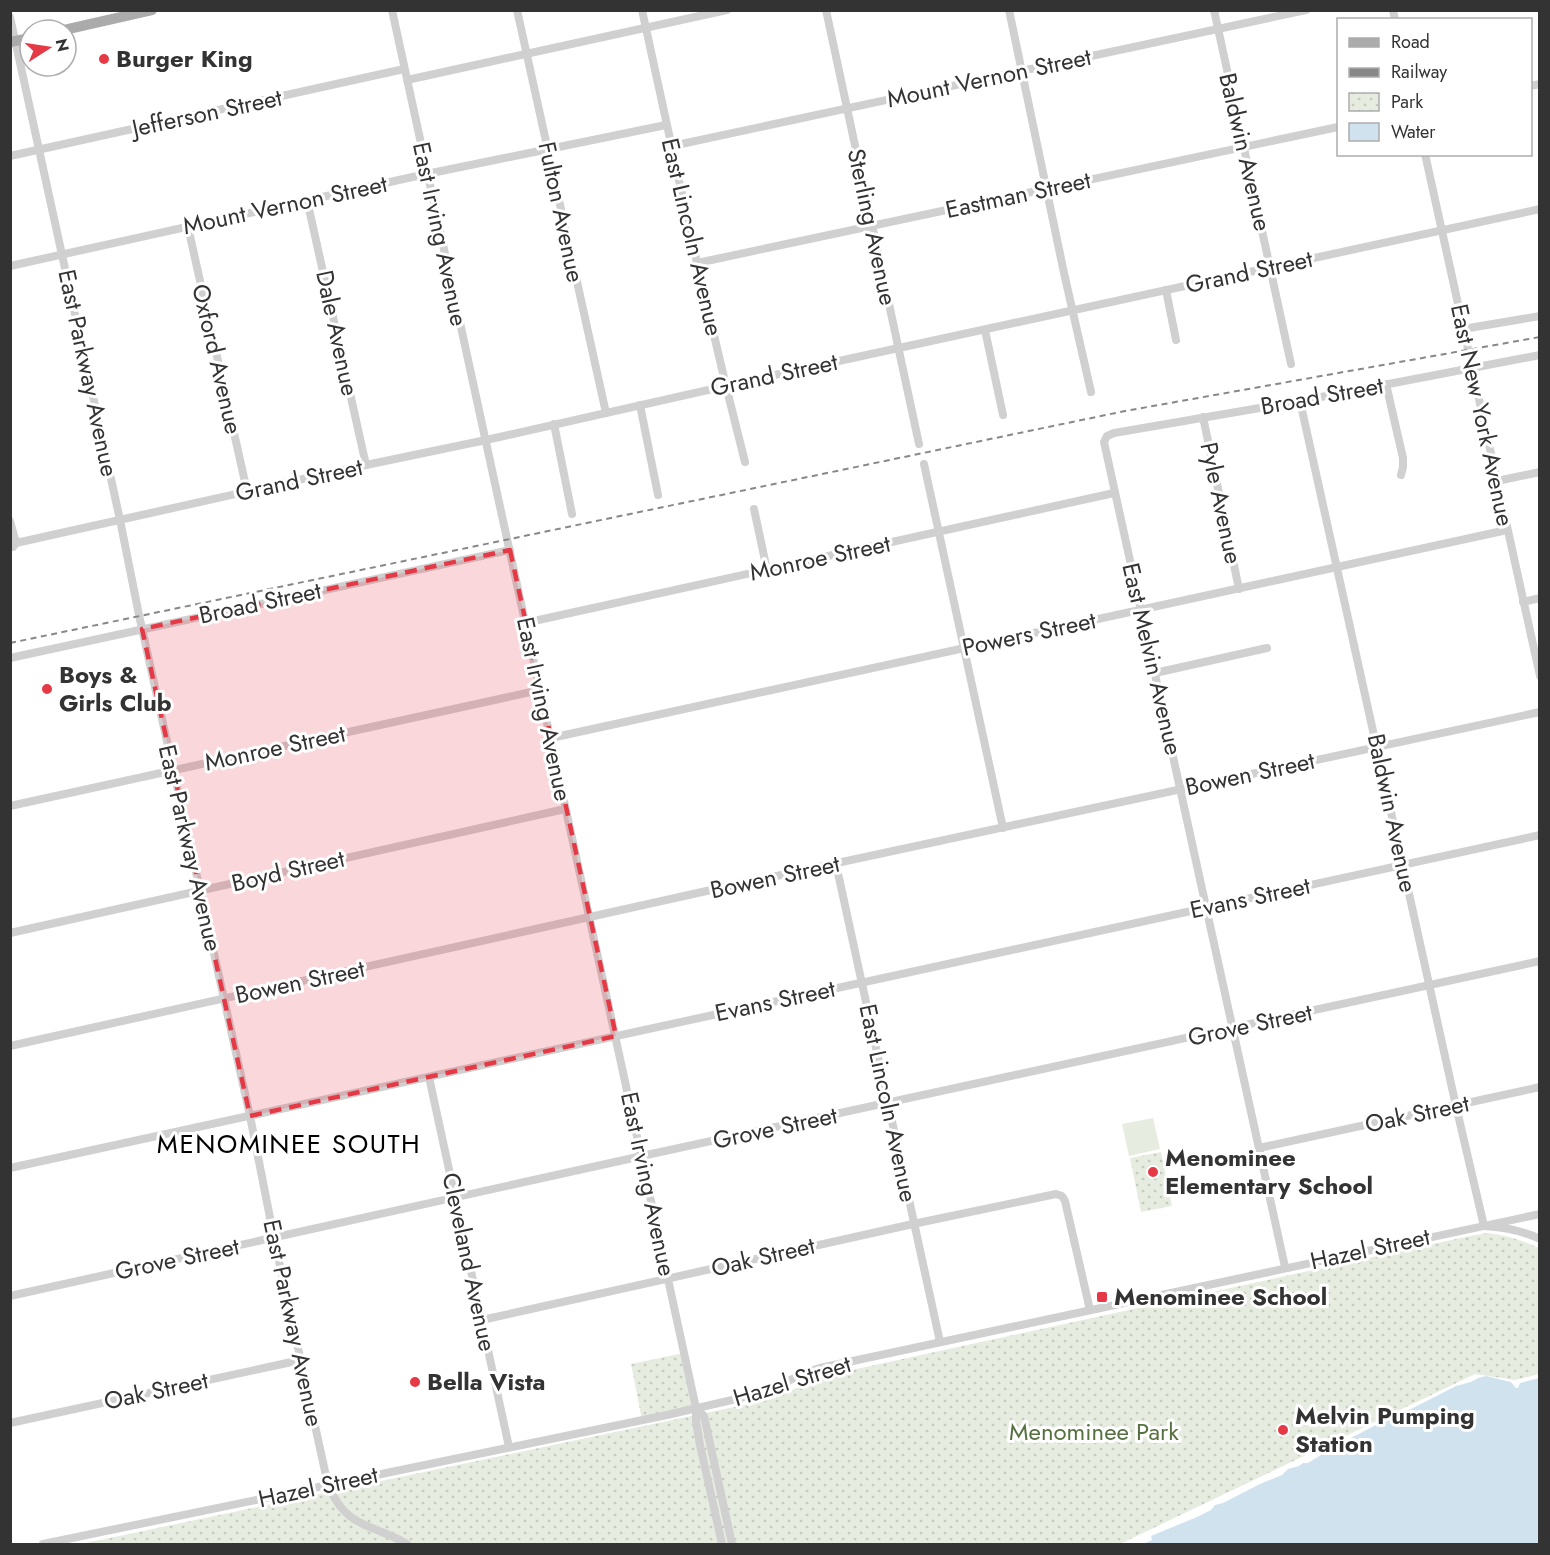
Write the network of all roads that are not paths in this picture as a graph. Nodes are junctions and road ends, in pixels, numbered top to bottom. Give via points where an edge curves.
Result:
1 (152, 10) edge
2 (392, 10) edge
3 (518, 10) edge
4 (642, 10) edge
5 (727, 10) edge
6 (826, 10) edge
7 (1009, 10) edge
8 (1214, 10) edge
9 (1305, 10) edge
10 (10, 17) edge
11 (78, 27) edge
12 (646, 28) junction
13 (1218, 29) junction
14 (13, 42) edge
15 (527, 53) junction
16 (404, 69) junction
17 (1022, 72) junction
18 (407, 80) junction
19 (846, 108) junction
20 (666, 124) junction
21 (1337, 127) edge
22 (672, 146) junction
23 (1245, 148) junction
24 (39, 149) junction
25 (548, 149) junction
26 (10, 156) edge
27 (1425, 156) edge
28 (427, 174) junction
29 (1047, 189) junction
30 (307, 200) junction
31 (1539, 209) edge
32 (188, 226) junction
33 (872, 226) junction
34 (1442, 231) junction
35 (62, 255) junction
36 (697, 263) junction
37 (10, 266) edge
38 (1271, 268) junction
39 (1166, 290) junction
40 (1073, 310) junction
41 (1539, 316) edge
42 (1463, 329) junction
43 (985, 330) junction
44 (1176, 340) dead end
45 (898, 348) junction
46 (1539, 355) edge
47 (1291, 363) dead end
48 (1471, 368) junction
49 (1386, 384) junction
50 (726, 386) junction
51 (1091, 392) dead end
52 (1300, 400) junction
53 (640, 405) junction
54 (606, 413) junction
55 (1003, 415) dead end
56 (1203, 417) junction
57 (555, 424) junction
58 (1105, 437) joint
59 (486, 440) junction
60 (919, 444) dead end
61 (745, 462) dead end
62 (924, 464) dead end
63 (366, 465) junction
64 (1539, 472) edge
65 (1401, 475) dead end
66 (1497, 481) junction
67 (247, 491) junction
68 (1114, 493) junction
69 (658, 495) dead end
70 (754, 509) dead end
71 (572, 514) dead end
72 (120, 520) junction
73 (10, 521) edge
74 (1507, 530) junction
75 (939, 532) junction
76 (13, 545) edge
77 (510, 550) junction
78 (1336, 568) junction
79 (767, 570) junction
80 (1239, 589) junction
81 (1539, 598) edge
82 (1523, 602) junction
83 (1141, 609) junction
84 (525, 623) junction
85 (142, 629) junction
86 (964, 648) junction
87 (1266, 648) dead end
88 (10, 658) edge
89 (1155, 673) junction
90 (1539, 676) edge
91 (540, 690) junction
92 (1539, 712) edge
93 (551, 738) junction
94 (1377, 747) junction
95 (173, 771) junction
96 (1181, 789) junction
97 (10, 806) edge
98 (565, 809) junction
99 (1003, 828) junction
100 (1539, 835) edge
101 (836, 864) junction
102 (1403, 864) junction
103 (199, 891) junction
104 (1207, 908) junction
105 (589, 917) junction
106 (10, 933) edge
107 (1539, 961) edge
108 (863, 982) junction
109 (1429, 985) junction
110 (224, 998) junction
111 (1233, 1029) junction
112 (616, 1036) junction
113 (10, 1046) edge
114 (429, 1077) junction
115 (1539, 1088) edge
116 (887, 1104) junction
117 (1456, 1106) junction
118 (250, 1116) junction
119 (1259, 1148) junction
120 (642, 1156) junction
121 (10, 1168) edge
122 (455, 1198) junction
123 (1539, 1214) edge
124 (914, 1224) junction
125 (1484, 1226) junction
126 (274, 1238) junction
127 (1539, 1239) edge
128 (1286, 1267) junction
129 (668, 1279) junction
130 (10, 1296) edge
131 (1090, 1310) junction
132 (482, 1320) junction
133 (940, 1342) junction
134 (301, 1360) junction
135 (696, 1408) junction
136 (10, 1423) edge
137 (509, 1447) junction
138 (328, 1485) junction
139 (43, 1545) edge
140 (407, 1545) edge
141 (723, 1545) edge
142 (732, 1545) edge

1 - 11 main road
2 - 16 street, East Irving Avenue
3 - 15 street, Fulton Avenue
4 - 12 street, East Lincoln Avenue
5 - 12 street
6 - 19 street, Sterling Avenue
7 - 17 street
8 - 13 street, Baldwin Avenue
9 - 13 street, Mount Vernon Street
10 - 14 street, East Parkway Avenue
12 - 15 street
12 - 20 street, East Lincoln Avenue
13 - 17 street, Mount Vernon Street
13 - 23 street, Baldwin Avenue
14 - 24 street, East Parkway Avenue
15 - 18 street
15 - 25 street, Fulton Avenue
16 - 18 street, East Irving Avenue
16 - 24 street, Jefferson Street
17 - 19 street, Mount Vernon Street
17 - 29 street
18 - 28 street, East Irving Avenue
19 - 22 street, Mount Vernon Street
19 - 33 street, Sterling Avenue
20 - 22 street, East Lincoln Avenue
20 - 25 street, Mount Vernon Street
21 - 23 street, Eastman Street
22 - 36 street, East Lincoln Avenue
23 - 29 street, Eastman Street
23 - 38 street, Baldwin Avenue
24 - 26 street, Jefferson Street
24 - 35 street, East Parkway Avenue
25 - 28 street, Mount Vernon Street
25 - 54 street, Fulton Avenue
27 - 34 street, East New York Avenue
28 - 30 street, Mount Vernon Street
28 - 59 street, East Irving Avenue
29 - 33 street, Eastman Street
29 - 40 street
30 - 32 street, Mount Vernon Street
30 - 63 street, Dale Avenue
31 - 34 street, Grand Street
32 - 35 street, Mount Vernon Street
32 - 67 street, Oxford Avenue
33 - 36 street, Eastman Street
33 - 45 street, Sterling Avenue
34 - 38 street, Grand Street
34 - 42 street, East New York Avenue
35 - 37 street, Mount Vernon Street
35 - 72 street, East Parkway Avenue
36 - 50 street, East Lincoln Avenue
38 - 39 street, Grand Street
38 - 47 street, Baldwin Avenue
39 - 40 street, Grand Street
39 - 44 street
40 - 43 street, Grand Street
40 - 51 street
41 - 42 street
42 - 48 street, East New York Avenue
43 - 45 street, Grand Street
43 - 55 street
45 - 50 street, Grand Street
45 - 60 street, Sterling Avenue
46 - 48 street, Broad Street
48 - 49 street, Broad Street
48 - 66 street, East New York Avenue
49 - 52 street, Broad Street
49 - 65 street via 1403,458
50 - 53 street, Grand Street
50 - 61 street, East Lincoln Avenue
52 - 56 street, Broad Street
52 - 78 street, Baldwin Avenue
53 - 54 street, Grand Street
53 - 69 street
54 - 57 street, Grand Street
56 - 58 street, Broad Street
56 - 80 street, Pyle Avenue
57 - 59 street, Grand Street
57 - 71 street
58 - 68 street, East Melvin Avenue
59 - 63 street, Grand Street
59 - 77 street, East Irving Avenue
62 - 75 street
63 - 67 street, Grand Street
64 - 66 street
66 - 74 street, East New York Avenue
67 - 72 street, Grand Street
68 - 75 street, Monroe Street
68 - 83 street, East Melvin Avenue
70 - 79 street
72 - 76 street, Grand Street
72 - 85 street, East Parkway Avenue
73 - 76 street
74 - 78 street, Powers Street
74 - 82 street, East New York Avenue
75 - 79 street, Monroe Street
75 - 86 street
77 - 84 street, East Irving Avenue
77 - 85 street, Broad Street
78 - 80 street, Powers Street
78 - 94 street, Baldwin Avenue
79 - 84 street, Monroe Street
80 - 83 street, Powers Street
81 - 82 street
82 - 90 street, East New York Avenue
83 - 86 street, Powers Street
83 - 89 street, East Melvin Avenue
84 - 91 street, East Irving Avenue
85 - 88 street, Broad Street
85 - 95 street, East Parkway Avenue
86 - 93 street, Powers Street
86 - 99 street
87 - 89 street
89 - 96 street, East Melvin Avenue
91 - 93 street, East Irving Avenue
91 - 95 street, Monroe Street
92 - 94 street, Bowen Street
93 - 98 street, East Irving Avenue
94 - 96 street, Bowen Street
94 - 102 street, Baldwin Avenue
95 - 97 street, Monroe Street
95 - 103 street, East Parkway Avenue
96 - 99 street, Bowen Street
96 - 104 street, East Melvin Avenue
98 - 103 street, Boyd Street
98 - 105 street, East Irving Avenue
99 - 101 street, Bowen Street
100 - 102 street, Evans Street
101 - 105 street, Bowen Street
101 - 108 street, East Lincoln Avenue
102 - 104 street, Evans Street
102 - 109 street, Baldwin Avenue
103 - 106 street, Boyd Street
103 - 110 street, East Parkway Avenue
104 - 108 street, Evans Street
104 - 111 street, East Melvin Avenue
105 - 110 street, Bowen Street
105 - 112 street, East Irving Avenue
107 - 109 street, Grove Street
108 - 112 street, Evans Street
108 - 116 street, East Lincoln Avenue
109 - 111 street, Grove Street
109 - 117 street, Baldwin Avenue
110 - 113 street, Bowen Street
110 - 118 street, East Parkway Avenue
111 - 116 street, Grove Street
111 - 119 street, East Melvin Avenue
112 - 114 street, Evans Street
112 - 120 street, East Irving Avenue
114 - 118 street, Evans Street
114 - 122 street, Cleveland Avenue
115 - 117 street, Oak Street
116 - 120 street, Grove Street
116 - 124 street, East Lincoln Avenue
117 - 119 street, Oak Street
117 - 125 street, Baldwin Avenue
118 - 121 street, Evans Street
118 - 126 street, East Parkway Avenue
119 - 128 street, East Melvin Avenue
120 - 122 street, Grove Street
120 - 129 street, East Irving Avenue
122 - 126 street, Grove Street
122 - 132 street, Cleveland Avenue
123 - 125 street, Hazel Street
124 - 129 street, Oak Street
124 - 131 street, Oak Street via 1056,1194 1066,1205
124 - 133 street, East Lincoln Avenue
125 - 127 street via 1517,1230
125 - 128 street, Hazel Street
126 - 130 street, Grove Street
126 - 134 street, East Parkway Avenue
128 - 131 street, Hazel Street
129 - 132 street, Oak Street
129 - 135 street, East Irving Avenue
131 - 133 street, Hazel Street
132 - 137 street, Cleveland Avenue
133 - 135 street, Hazel Street via 820,1368 767,1392
134 - 136 street, Oak Street
134 - 138 street, East Parkway Avenue
135 - 137 street, Hazel Street
135 - 141 street, East Irving Avenue via 700,1445
135 - 142 street, East Irving Avenue via 704,1416
137 - 138 street, Hazel Street
138 - 139 street, Hazel Street
138 - 140 street, East Parkway Avenue via 334,1499 349,1515

